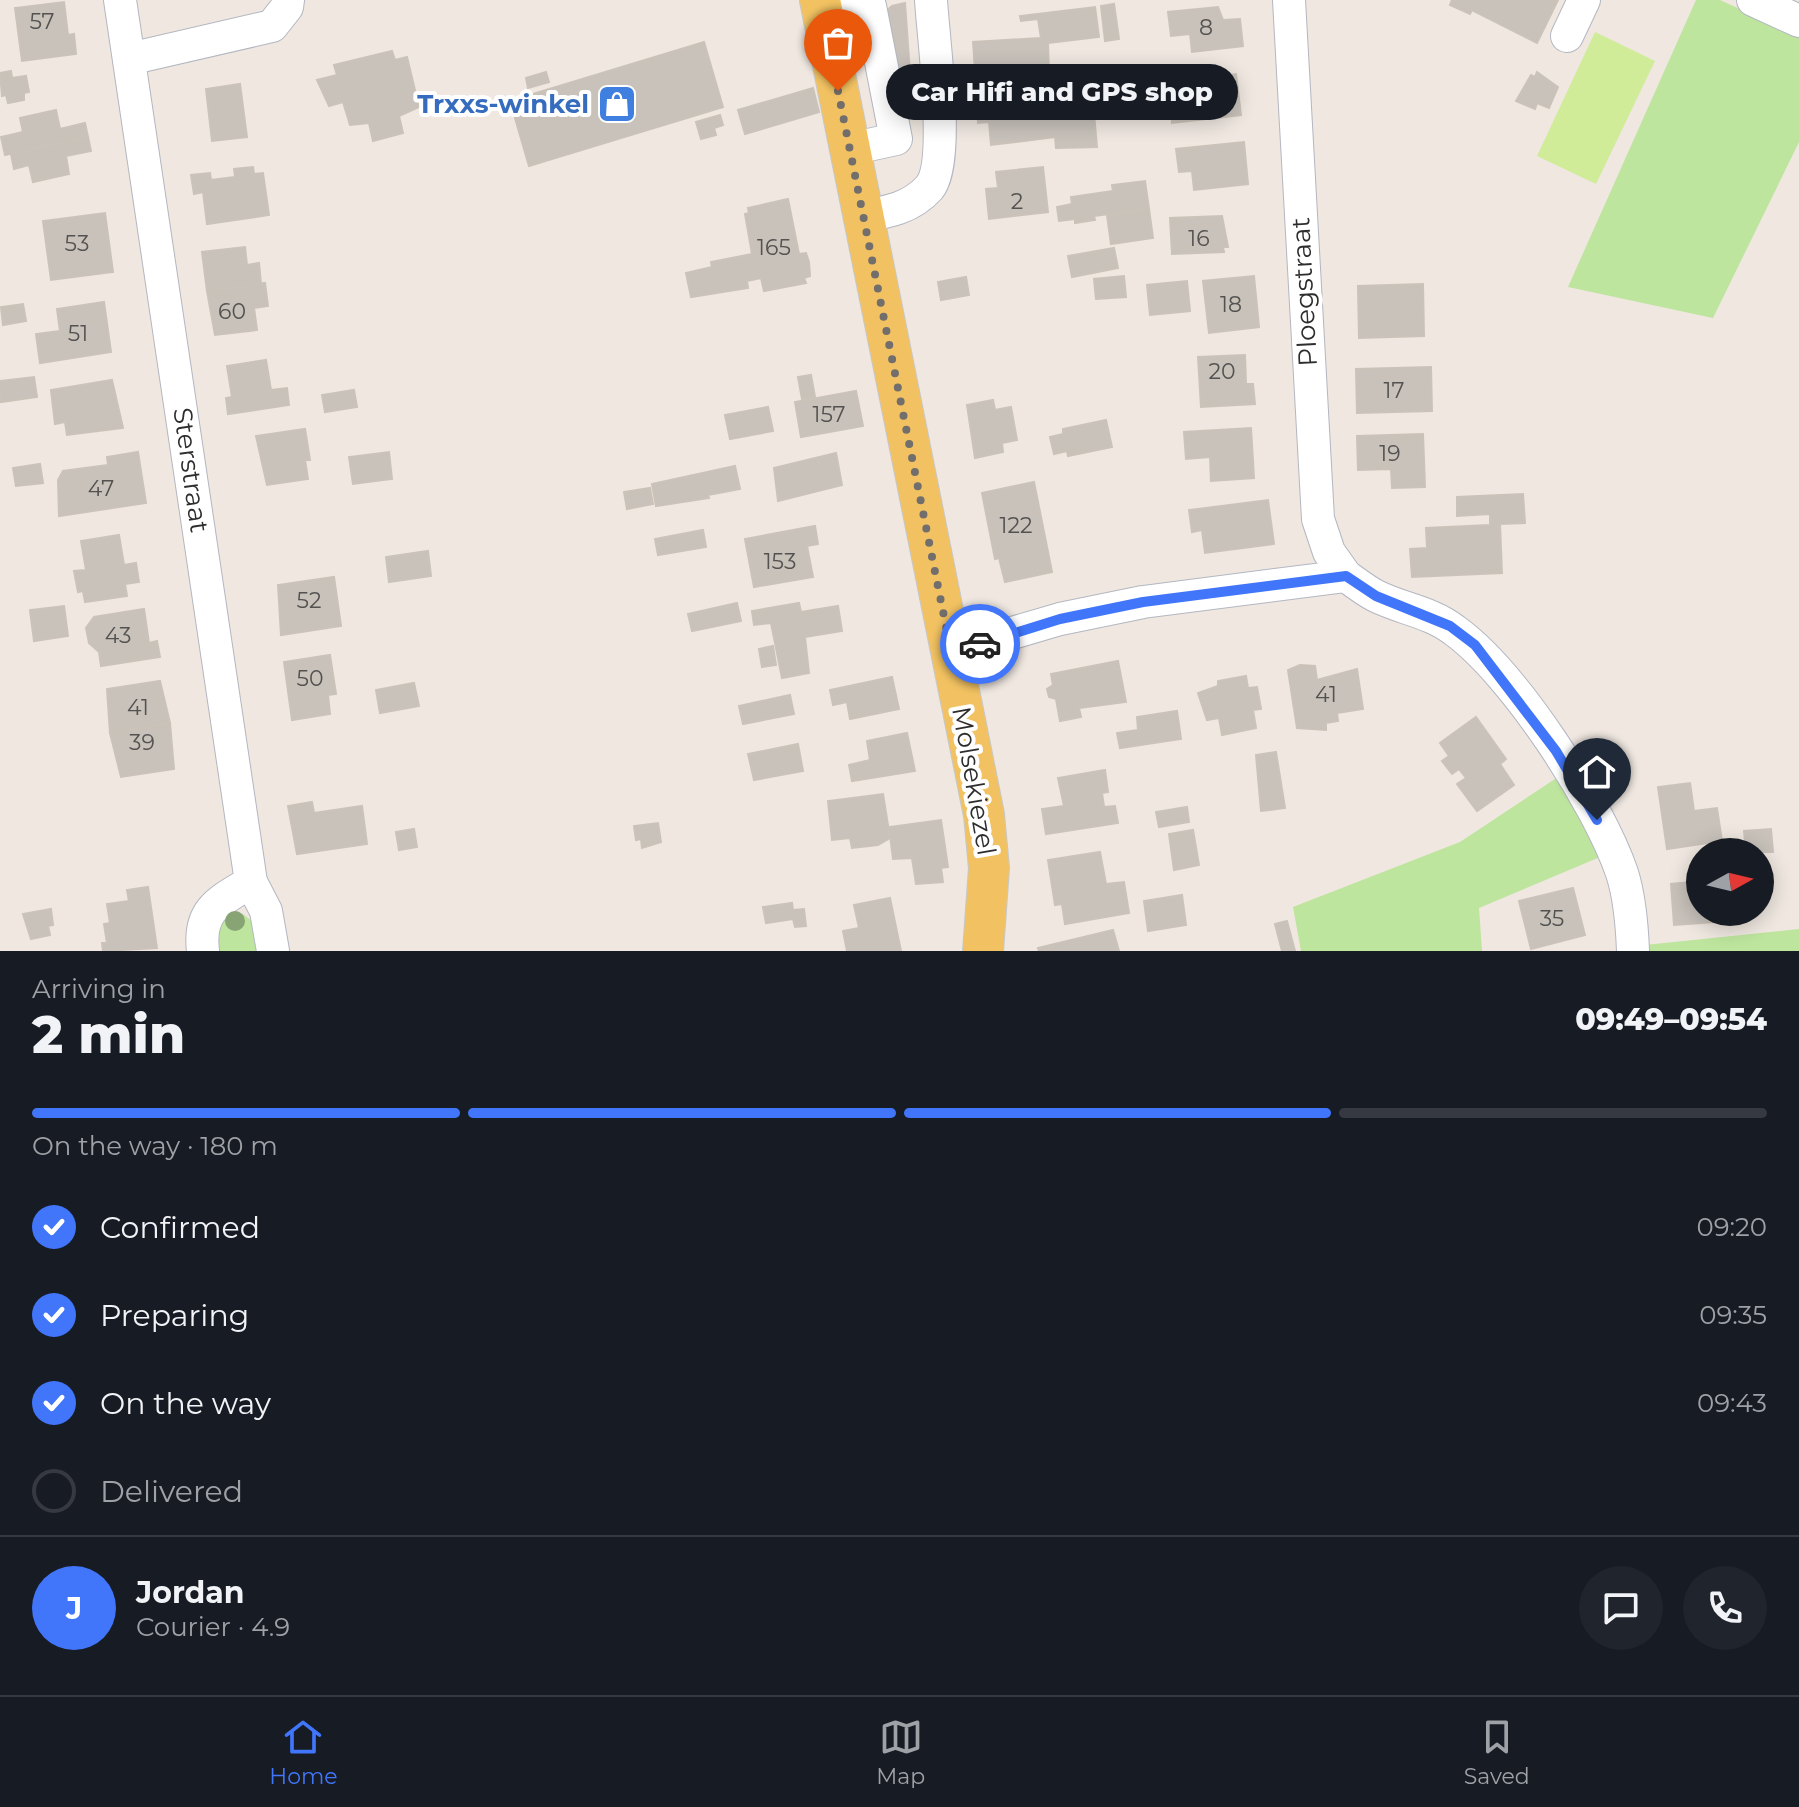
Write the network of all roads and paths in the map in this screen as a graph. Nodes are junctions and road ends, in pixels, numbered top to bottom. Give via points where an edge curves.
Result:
1 (120, 0) edge
2 (288, 0) edge
3 (931, 0) edge
4 (1289, 0) edge
5 (1584, 0) edge
6 (1753, 0) edge
7 (820, 2) edge
8 (1799, 21) edge
9 (1567, 36) dead end
10 (129, 59) junction
11 (850, 149) junction
12 (863, 216) junction
13 (1346, 576) junction
14 (951, 651) junction
15 (251, 882) junction
16 (203, 951) edge
17 (273, 951) edge
18 (983, 951) edge
19 (1633, 951) edge

1 - 10 street, Sterstraat
2 - 10 street via 272,26
3 - 12 street via 939,131 932,185 912,203
4 - 13 street, Ploegstraat via 1318,519 1329,552
5 - 9 street
6 - 8 street
7 - 11 main road, Molsekiezel
7 - 11 street via 870,6 891,32 907,121 896,139
10 - 15 street, Sterstraat
11 - 12 main road, Molsekiezel
12 - 14 main road, Molsekiezel
13 - 14 street via 1143,602 1060,619
13 - 19 street via 1376,596 1450,626 1475,645 1512,690 1608,838 1628,899
14 - 18 main road, Molsekiezel via 984,815 989,868
15 - 16 street via 209,911 201,933
15 - 17 street, Sterstraat via 266,911

